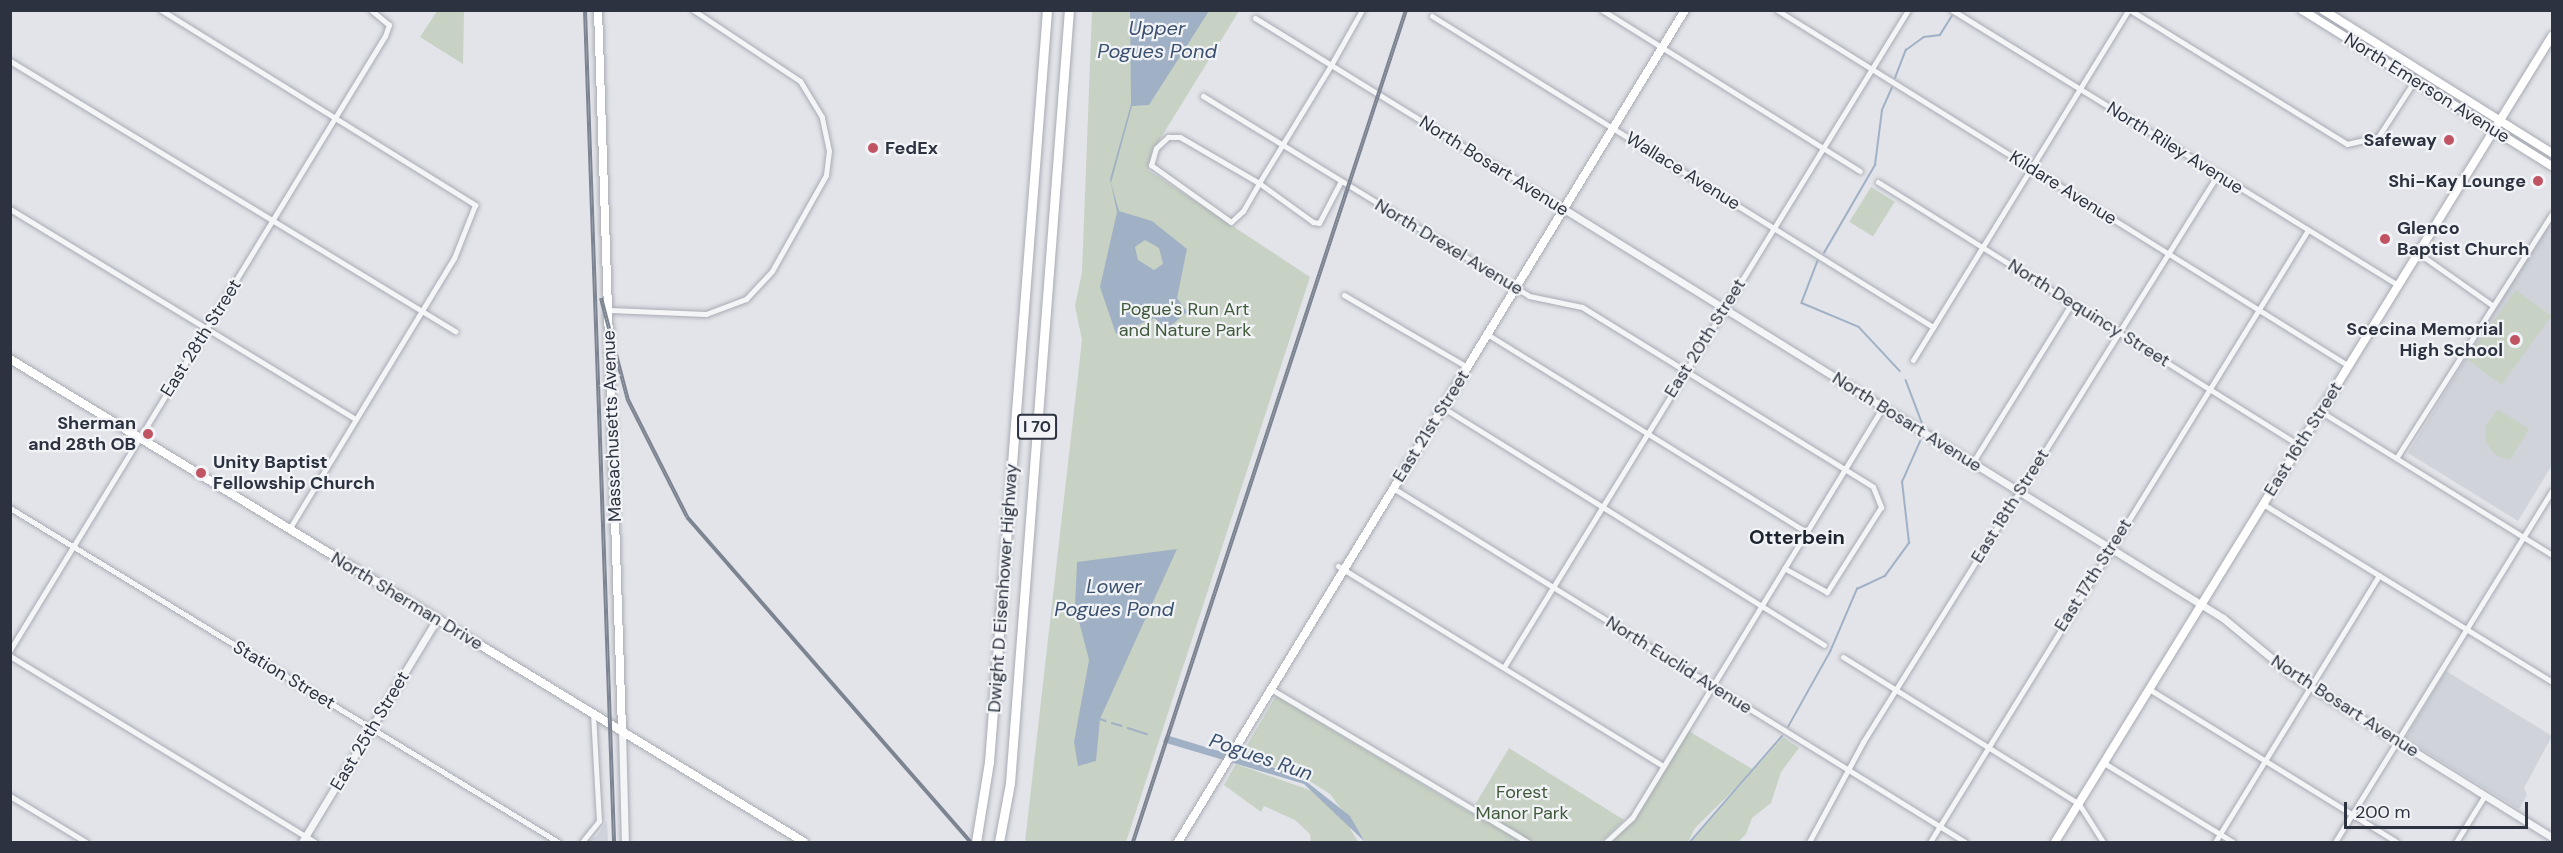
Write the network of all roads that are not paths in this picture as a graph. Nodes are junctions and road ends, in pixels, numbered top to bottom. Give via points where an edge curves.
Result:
1 (161, 10) edge
2 (177, 10) edge
3 (371, 10) edge
4 (598, 10) edge
5 (693, 10) edge
6 (1047, 10) edge
7 (1069, 10) edge
8 (1362, 10) edge
9 (1602, 10) edge
10 (1685, 10) edge
11 (1777, 10) edge
12 (1908, 10) edge
13 (1952, 10) edge
14 (2129, 10) edge
15 (2302, 10) edge
16 (2323, 10) edge
17 (1432, 16) dead end
18 (173, 18) junction
19 (1255, 18) dead end
20 (2553, 36) edge
21 (1663, 48) junction
22 (10, 61) edge
23 (1331, 65) junction
24 (1872, 69) junction
25 (2415, 80) junction
26 (2079, 89) junction
27 (1203, 96) dead end
28 (337, 116) junction
29 (2500, 121) junction
30 (1613, 128) junction
31 (2494, 130) junction
32 (1282, 145) junction
33 (1823, 148) junction
34 (2553, 153) edge
35 (2553, 166) edge
36 (2030, 168) junction
37 (1860, 171) dead end
38 (2218, 174) junction
39 (1341, 181) junction
40 (1878, 182) dead end
41 (1258, 183) junction
42 (10, 209) edge
43 (1564, 209) junction
44 (2553, 214) edge
45 (272, 222) junction
46 (1773, 228) junction
47 (2308, 230) junction
48 (1982, 247) junction
49 (2418, 253) junction
50 (2168, 255) junction
51 (2398, 285) junction
52 (1516, 288) junction
53 (1344, 294) dead end
54 (2072, 303) junction
55 (2492, 305) junction
56 (1723, 309) junction
57 (2258, 309) junction
58 (609, 310) junction
59 (420, 311) junction
60 (1933, 327) junction
61 (206, 329) junction
62 (455, 331) dead end
63 (2119, 332) junction
64 (1487, 334) junction
65 (10, 359) edge
66 (1913, 360) dead end
67 (2349, 366) junction
68 (1467, 367) junction
69 (1685, 370) junction
70 (2209, 388) junction
71 (1442, 407) junction
72 (1883, 407) junction
73 (2320, 411) junction
74 (355, 419) junction
75 (1647, 433) junction
76 (139, 438) junction
77 (2300, 445) junction
78 (2397, 458) junction
79 (1972, 462) junction
80 (1845, 470) junction
81 (1393, 488) junction
82 (2553, 491) edge
83 (2019, 492) junction
84 (2263, 504) junction
85 (1601, 507) junction
86 (10, 508) edge
87 (289, 529) junction
88 (1806, 532) junction
89 (2524, 537) junction
90 (73, 546) junction
91 (2110, 548) junction
92 (2553, 555) edge
93 (1341, 567) junction
94 (1784, 568) junction
95 (2379, 575) junction
96 (1552, 586) junction
97 (2201, 604) junction
98 (1760, 605) junction
99 (437, 619) junction
100 (2466, 628) junction
101 (1824, 645) dead end
102 (10, 650) edge
103 (10, 656) edge
104 (1843, 657) dead end
105 (1504, 667) junction
106 (2553, 682) edge
107 (1712, 686) junction
108 (2310, 687) junction
109 (1271, 689) junction
110 (2149, 689) junction
111 (1897, 690) junction
112 (593, 714) junction
113 (372, 729) junction
114 (622, 732) junction
115 (2397, 741) junction
116 (1988, 746) junction
117 (2265, 761) junction
118 (2104, 763) junction
119 (1663, 766) junction
120 (1850, 772) junction
121 (2484, 795) junction
122 (10, 796) edge
123 (2079, 804) junction
124 (2352, 815) junction
125 (1939, 826) junction
126 (2220, 835) junction
127 (2553, 837) edge
128 (304, 840) edge
129 (977, 840) edge
130 (86, 843) edge
131 (315, 843) edge
132 (558, 843) edge
133 (582, 843) edge
134 (625, 843) edge
135 (804, 843) edge
136 (999, 843) edge
137 (1178, 843) edge
138 (1528, 843) edge
139 (1606, 843) edge
140 (1809, 843) edge
141 (1930, 843) edge
142 (1965, 843) edge
143 (2055, 843) edge
144 (2103, 843) edge
145 (2215, 843) edge
146 (2233, 843) edge
147 (2335, 843) edge
148 (2397, 843) edge
149 (2456, 843) edge

1 - 18 street
2 - 18 street
3 - 28 street, East 28th Street via 389,25
4 - 58 main road, Massachusetts Avenue
5 - 58 street via 768,57 812,97 829,151 819,192 772,271 746,299 720,312
6 - 129 highway, Dwight D Eisenhower Highway / I 70 via 989,762
7 - 136 highway, Dwight D Eisenhower Highway / I 70 via 1010,783
8 - 23 street
9 - 21 street
10 - 21 main road, East 21st Street
11 - 24 street, Kildare Avenue
12 - 24 street, East 20th Street
13 - 26 street, North Riley Avenue
14 - 25 street via 2339,141 2359,145 2376,139
14 - 26 street
15 - 25 main road, North Emerson Avenue
16 - 29 main road, North Emerson Avenue
17 - 30 street, Wallace Avenue
18 - 28 street
19 - 23 street, North Bosart Avenue
20 - 29 main road, East 16th Street
21 - 30 main road, East 21st Street
21 - 33 street
22 - 45 street
23 - 32 street
23 - 43 street, North Bosart Avenue
24 - 33 street, East 20th Street
24 - 36 street, Kildare Avenue
25 - 31 main road, North Emerson Avenue
26 - 36 street
26 - 38 street, North Riley Avenue
27 - 32 street, North Drexel Avenue
28 - 45 street, East 28th Street
28 - 59 street via 474,205 454,258
29 - 31 main road, East 16th Street
29 - 34 main road, North Emerson Avenue
30 - 43 main road, East 21st Street
30 - 46 street, Wallace Avenue
31 - 35 main road, North Emerson Avenue
31 - 49 main road, East 16th Street
32 - 39 street, North Drexel Avenue
32 - 41 street
33 - 37 street
33 - 46 street, East 20th Street
36 - 48 street
36 - 50 street, Kildare Avenue
38 - 47 street, North Riley Avenue
38 - 50 street, East 18th Street
39 - 41 street via 1319,223
39 - 52 street, North Drexel Avenue
40 - 48 street, North Dequincy Street
41 - 41 street via 1180,137 1168,136 1156,148 1151,165 1231,222
42 - 61 street
43 - 52 main road, East 21st Street
43 - 56 street, North Bosart Avenue
44 - 55 street
45 - 59 street
45 - 61 street, East 28th Street
46 - 56 street, East 20th Street
46 - 60 street, Wallace Avenue
47 - 51 street, North Riley Avenue
47 - 57 street, East 17th Street
48 - 54 street, North Dequincy Street
48 - 60 street
49 - 51 main road, East 16th Street
49 - 55 street
50 - 57 street, Kildare Avenue
50 - 63 street, East 18th Street
51 - 67 main road, East 16th Street
52 - 64 main road, East 21st Street
52 - 69 street, North Drexel Avenue via 1536,299 1577,304
53 - 68 street
54 - 63 street, North Dequincy Street
54 - 79 street
55 - 78 street
56 - 69 street, East 20th Street
56 - 72 street, North Bosart Avenue
57 - 67 street, Kildare Avenue
57 - 70 street, East 17th Street
58 - 114 main road, Massachusetts Avenue
59 - 62 street
59 - 74 street
60 - 66 street
61 - 74 street
61 - 76 street, East 28th Street
63 - 70 street, North Dequincy Street
63 - 83 street, East 18th Street
64 - 68 main road, East 21st Street
64 - 75 street
65 - 76 main road, North Sherman Drive
67 - 73 main road, East 16th Street
68 - 71 main road, East 21st Street
69 - 75 street, East 20th Street
69 - 80 street, North Drexel Avenue
70 - 77 street, North Dequincy Street
70 - 91 street, East 17th Street
71 - 81 main road, East 21st Street
71 - 85 street
72 - 79 street, North Bosart Avenue
72 - 80 street
73 - 77 main road, East 16th Street
73 - 78 street
74 - 87 street
75 - 85 street, East 20th Street
75 - 88 street
76 - 87 main road, North Sherman Drive
76 - 90 street, East 28th Street
77 - 84 main road, East 16th Street
78 - 89 street
79 - 83 street, North Bosart Avenue
80 - 88 street
80 - 94 street, North Drexel Avenue via 1880,498 1881,507 1830,589 1822,592
81 - 93 main road, East 21st Street
81 - 96 street, North Euclid Avenue
82 - 89 street
83 - 91 street, North Bosart Avenue
83 - 111 street, East 18th Street
84 - 95 street
84 - 97 main road, East 16th Street
85 - 96 street, East 20th Street
85 - 98 street
86 - 90 street, Station Street
87 - 99 main road, North Sherman Drive
88 - 94 street
89 - 92 street
89 - 100 street
90 - 102 street, East 28th Street
90 - 113 street, Station Street
91 - 97 street, North Bosart Avenue
91 - 116 street, East 17th Street
93 - 105 street
93 - 109 main road, East 21st Street
94 - 98 street
95 - 100 street
95 - 108 street
96 - 105 street, East 20th Street
96 - 107 street, North Euclid Avenue
97 - 108 street, North Bosart Avenue
97 - 110 main road, East 16th Street
98 - 101 street
98 - 107 street
99 - 112 main road, North Sherman Drive
99 - 113 street, East 25th Street
100 - 106 street
100 - 115 street
103 - 128 street
104 - 111 street
105 - 119 street
107 - 119 street
107 - 120 street, North Euclid Avenue
108 - 115 street, North Bosart Avenue
108 - 117 street
109 - 137 main road, East 21st Street
109 - 138 street
110 - 117 street
110 - 118 main road, East 16th Street
111 - 116 street
111 - 120 street, East 18th Street
112 - 114 main road, North Sherman Drive
112 - 133 street via 599,824
113 - 128 street, East 25th Street
113 - 132 street, Station Street
114 - 134 street, Massachusetts Avenue
114 - 135 main road, North Sherman Drive
115 - 121 street, North Bosart Avenue
115 - 124 street
116 - 123 street
116 - 125 street, East 17th Street
117 - 124 street
117 - 126 street
118 - 123 main road, East 16th Street
118 - 126 street
119 - 139 street via 1632,818
120 - 125 street, North Euclid Avenue
120 - 140 street, East 18th Street
121 - 127 street, North Bosart Avenue
121 - 149 street
122 - 130 street
123 - 143 main road, East 16th Street
123 - 144 street
124 - 147 street
124 - 148 street
125 - 141 street, East 17th Street
125 - 142 street, North Euclid Avenue
126 - 145 street
126 - 146 street
128 - 131 street

